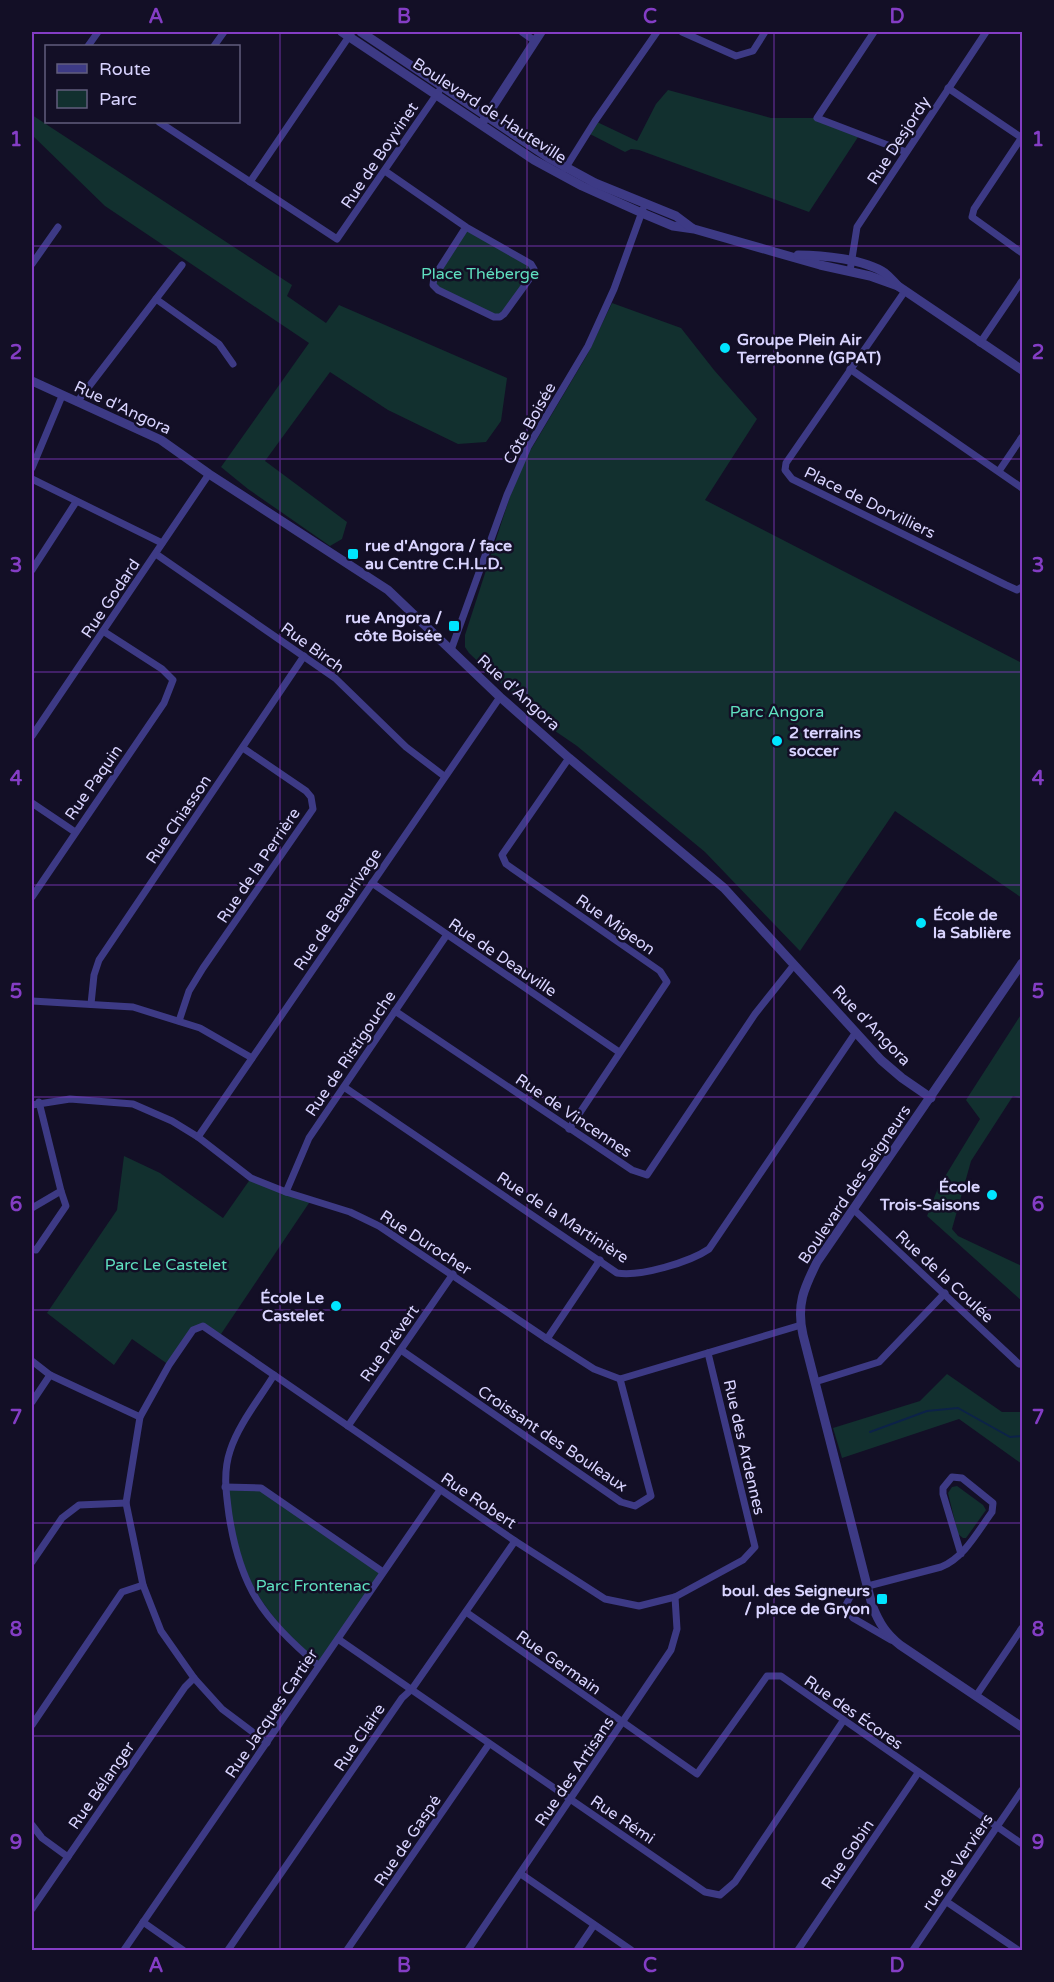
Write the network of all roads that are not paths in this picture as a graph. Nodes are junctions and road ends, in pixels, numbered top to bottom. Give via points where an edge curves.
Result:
1 (98, 32) edge
2 (224, 32) edge
3 (361, 32) edge
4 (522, 32) edge
5 (542, 32) edge
6 (657, 32) edge
7 (682, 32) edge
8 (765, 32) edge
9 (874, 32) edge
10 (986, 32) edge
11 (348, 33) edge
12 (535, 41) junction
13 (89, 45) edge
14 (215, 45) edge
15 (443, 86) junction
16 (948, 88) junction
17 (437, 94) junction
18 (484, 120) junction
19 (163, 123) edge
20 (1022, 137) edge
21 (906, 153) junction
22 (385, 171) junction
23 (564, 172) junction
24 (250, 182) junction
25 (644, 209) junction
26 (58, 227) dead end
27 (466, 227) junction
28 (1023, 253) edge
29 (789, 255) junction
30 (851, 261) junction
31 (32, 264) edge
32 (182, 265) dead end
33 (850, 271) junction
34 (1023, 281) edge
35 (901, 288) junction
36 (156, 299) junction
37 (980, 343) junction
38 (233, 364) dead end
39 (850, 369) junction
40 (1019, 369) edge
41 (1023, 376) edge
42 (32, 381) edge
43 (62, 396) junction
44 (76, 402) junction
45 (1023, 437) edge
46 (32, 468) edge
47 (999, 471) junction
48 (209, 474) junction
49 (32, 479) edge
50 (1023, 488) edge
51 (76, 502) junction
52 (162, 543) junction
53 (156, 554) junction
54 (32, 570) edge
55 (1023, 586) edge
56 (103, 631) junction
57 (451, 650) junction
58 (304, 656) junction
59 (500, 697) junction
60 (32, 736) edge
61 (243, 748) junction
62 (569, 758) junction
63 (444, 776) junction
64 (32, 803) edge
65 (75, 832) junction
66 (372, 883) junction
67 (32, 897) edge
68 (446, 936) junction
69 (1023, 963) edge
70 (794, 965) junction
71 (32, 1001) edge
72 (91, 1004) junction
73 (394, 1011) junction
74 (180, 1021) junction
75 (856, 1032) junction
76 (620, 1052) junction
77 (252, 1058) junction
78 (345, 1087) junction
79 (931, 1098) junction
80 (35, 1103) edge
81 (570, 1129) junction
82 (198, 1137) junction
83 (61, 1191) junction
84 (286, 1192) junction
85 (32, 1208) edge
86 (853, 1209) junction
87 (32, 1249) edge
88 (600, 1260) junction
89 (453, 1274) junction
90 (945, 1293) junction
91 (801, 1325) junction
92 (547, 1339) junction
93 (401, 1350) junction
94 (708, 1353) junction
95 (32, 1361) edge
96 (1018, 1364) dead end
97 (50, 1375) junction
98 (274, 1375) junction
99 (620, 1379) junction
100 (815, 1382) junction
101 (32, 1402) edge
102 (140, 1417) junction
103 (348, 1426) junction
104 (225, 1487) junction
105 (440, 1490) junction
106 (126, 1503) junction
107 (515, 1541) junction
108 (755, 1547) joint
109 (961, 1554) junction
110 (32, 1562) edge
111 (383, 1572) junction
112 (143, 1585) junction
113 (868, 1586) junction
114 (675, 1597) junction
115 (466, 1612) junction
116 (1023, 1628) edge
117 (338, 1639) junction
118 (900, 1646) junction
119 (318, 1665) junction
120 (194, 1677) junction
121 (412, 1689) junction
122 (976, 1696) junction
123 (843, 1721) junction
124 (623, 1723) junction
125 (32, 1725) edge
126 (1023, 1727) edge
127 (267, 1743) junction
128 (489, 1744) junction
129 (918, 1773) junction
130 (697, 1774) joint
131 (1023, 1790) edge
132 (571, 1800) junction
133 (32, 1825) edge
134 (996, 1827) junction
135 (1023, 1844) edge
136 (68, 1857) junction
137 (521, 1874) junction
138 (947, 1902) junction
139 (32, 1909) edge
140 (143, 1922) junction
141 (594, 1925) junction
142 (123, 1950) edge
143 (183, 1950) edge
144 (228, 1950) edge
145 (347, 1950) edge
146 (468, 1950) edge
147 (577, 1950) edge
148 (631, 1950) edge
149 (798, 1950) edge
150 (914, 1950) edge
151 (1018, 1950) edge

1 - 13 street
2 - 14 street
3 - 15 street, Boulevard de Hauteville
4 - 12 street
5 - 12 street
6 - 23 street
7 - 8 street via 736,56 753,51
9 - 21 street via 817,118
10 - 16 street, Rue Desjordy
11 - 17 street, Boulevard de Hauteville
11 - 24 street
12 - 18 street
15 - 17 street, Rue de Boyvinet
15 - 18 street, Boulevard de Hauteville
16 - 20 street
16 - 21 street, Rue Desjordy
17 - 18 street, Boulevard de Hauteville
17 - 22 street, Rue de Boyvinet
18 - 23 street, Boulevard de Hauteville
19 - 24 street
20 - 28 street via 972,217
21 - 30 street, Rue Desjordy via 857,227
22 - 24 street, Rue de Boyvinet via 337,239
22 - 27 street
23 - 25 street, Boulevard de Hauteville via 595,183
25 - 29 street, Boulevard de Hauteville via 676,216 694,229
25 - 57 street, Côte Boisée via 588,346 528,447
26 - 31 street
27 - 27 street via 534,269 500,317 433,285 434,277
29 - 30 street, Boulevard de Hauteville
29 - 33 street, Boulevard de Hauteville
30 - 33 street, Rue Desjordy
30 - 35 street, Boulevard de Hauteville via 885,273
32 - 36 street
33 - 35 street, Boulevard de Hauteville
34 - 37 street
35 - 37 street, Boulevard de Hauteville
35 - 39 street, Place de Dorvilliers
36 - 38 street via 219,344
36 - 44 street
37 - 40 street, Boulevard de Hauteville
39 - 47 street
39 - 55 street, Place de Dorvilliers via 786,463 787,475 1017,590
40 - 41 street, Boulevard de Hauteville
42 - 43 street, Rue d'Angora
43 - 44 street, Rue d'Angora
43 - 46 street
44 - 48 street, Rue d'Angora via 161,440
45 - 47 street
47 - 50 street
48 - 52 street, Rue Godard
48 - 57 street, Rue d'Angora via 372,578
49 - 51 street
51 - 52 street
51 - 54 street
52 - 53 street, Rue Godard
53 - 56 street, Rue Godard
53 - 58 street, Rue Birch
56 - 60 street, Rue Godard
56 - 65 street, Rue Paquin via 173,680 165,703
57 - 59 street, Rue d'Angora
58 - 61 street, Rue Chiasson
58 - 63 street, Rue Birch via 335,678 406,747
59 - 62 street, Rue d'Angora
59 - 63 street, Rue de Beaurivage
61 - 72 street, Rue Chiasson via 99,960
61 - 74 street, Rue de la Perrière via 306,791 313,809 203,968 189,991
62 - 70 street, Rue d'Angora via 706,871
62 - 76 street, Rue Migeon via 502,855 506,864 660,971 667,982
63 - 66 street, Rue de Beaurivage
64 - 65 street
65 - 67 street, Rue Paquin
66 - 68 street, Rue de Deauville
66 - 77 street, Rue de Beaurivage
68 - 73 street, Rue de Ristigouche
68 - 76 street, Rue de Deauville
69 - 79 street, Boulevard des Seigneurs
70 - 75 street, Rue d'Angora
70 - 81 street, Rue de Vincennes via 756,1014 647,1175 632,1170
71 - 72 street
72 - 74 street via 133,1007
73 - 78 street, Rue de Ristigouche
73 - 81 street, Rue de Vincennes
74 - 77 street
75 - 79 street, Rue d'Angora via 881,1060
75 - 88 street, Rue de la Martinière via 709,1250 694,1259 628,1275 617,1273
76 - 81 street, Rue Migeon
77 - 82 street, Rue de Beaurivage
78 - 84 street, Rue de Ristigouche via 309,1138
78 - 88 street, Rue de la Martinière
79 - 86 street, Boulevard des Seigneurs
80 - 82 street, Rue Durocher via 70,1099 133,1104
80 - 83 street
82 - 84 street, Rue Durocher via 251,1178
83 - 85 street
83 - 87 street via 66,1206 36,1250
84 - 89 street, Rue Durocher via 380,1226
86 - 90 street, Rue de la Coulée
86 - 91 street, Boulevard des Seigneurs via 804,1288
88 - 92 street
89 - 92 street, Rue Durocher
89 - 93 street, Rue Prévert
90 - 96 street, Rue de la Coulée
90 - 100 street via 879,1362
91 - 94 street
91 - 100 street, Boulevard des Seigneurs
92 - 99 street, Rue Durocher via 594,1369
93 - 99 street, Croissant des Bouleaux via 621,1502 635,1506 651,1496
93 - 103 street, Rue Prévert
94 - 99 street
94 - 108 street, Rue des Ardennes
95 - 97 street
97 - 101 street
97 - 102 street
98 - 102 street, Rue Robert via 203,1326 193,1330
98 - 103 street, Rue Robert
98 - 104 street via 233,1441
100 - 113 street, Boulevard des Seigneurs
102 - 106 street
103 - 105 street, Rue Robert
104 - 111 street via 261,1488
104 - 119 street via 245,1578 274,1625
105 - 107 street, Rue Robert
105 - 111 street, Rue Jacques Cartier
106 - 110 street via 79,1505 62,1518
106 - 112 street
107 - 114 street, Rue Robert via 605,1599 639,1606
107 - 115 street, Rue Claire
108 - 114 street, Rue Robert via 743,1560
109 - 109 street via 992,1512 993,1503 962,1478 952,1477 943,1494
109 - 113 street via 941,1567
111 - 117 street, Rue Jacques Cartier
112 - 120 street via 161,1631
112 - 125 street via 122,1592
113 - 118 street, Boulevard des Seigneurs via 880,1624
113 - 118 street, Boulevard des Seigneurs via 851,1595 845,1607 853,1618
114 - 124 street, Rue des Artisans via 677,1629 671,1650
115 - 121 street, Rue Claire
115 - 124 street, Rue Germain
116 - 122 street
117 - 119 street, Rue Jacques Cartier
117 - 121 street, Rue Rémi
118 - 122 street, Boulevard des Seigneurs
119 - 127 street, Rue Jacques Cartier
120 - 127 street via 222,1709
120 - 136 street, Rue Bélanger
121 - 128 street, Rue Rémi
121 - 144 street, Rue Claire
122 - 126 street, Boulevard des Seigneurs
123 - 129 street, Rue des Écores
123 - 130 street, Rue des Écores via 781,1676 767,1676
123 - 132 street, Rue Rémi via 735,1882 720,1895 705,1892
124 - 130 street, Rue Germain
124 - 132 street, Rue des Artisans
127 - 140 street, Rue Jacques Cartier
128 - 132 street, Rue Rémi
128 - 145 street, Rue de Gaspé
129 - 134 street, Rue des Écores
129 - 149 street, Rue Gobin
131 - 134 street, rue de Verviers
132 - 137 street, Rue des Artisans
133 - 136 street via 42,1838
134 - 135 street, Rue des Écores
134 - 138 street, rue de Verviers
136 - 139 street, Rue Bélanger
137 - 141 street
137 - 146 street, Rue des Artisans
138 - 150 street, rue de Verviers
138 - 151 street
140 - 142 street, Rue Jacques Cartier
140 - 143 street
141 - 147 street
141 - 148 street

